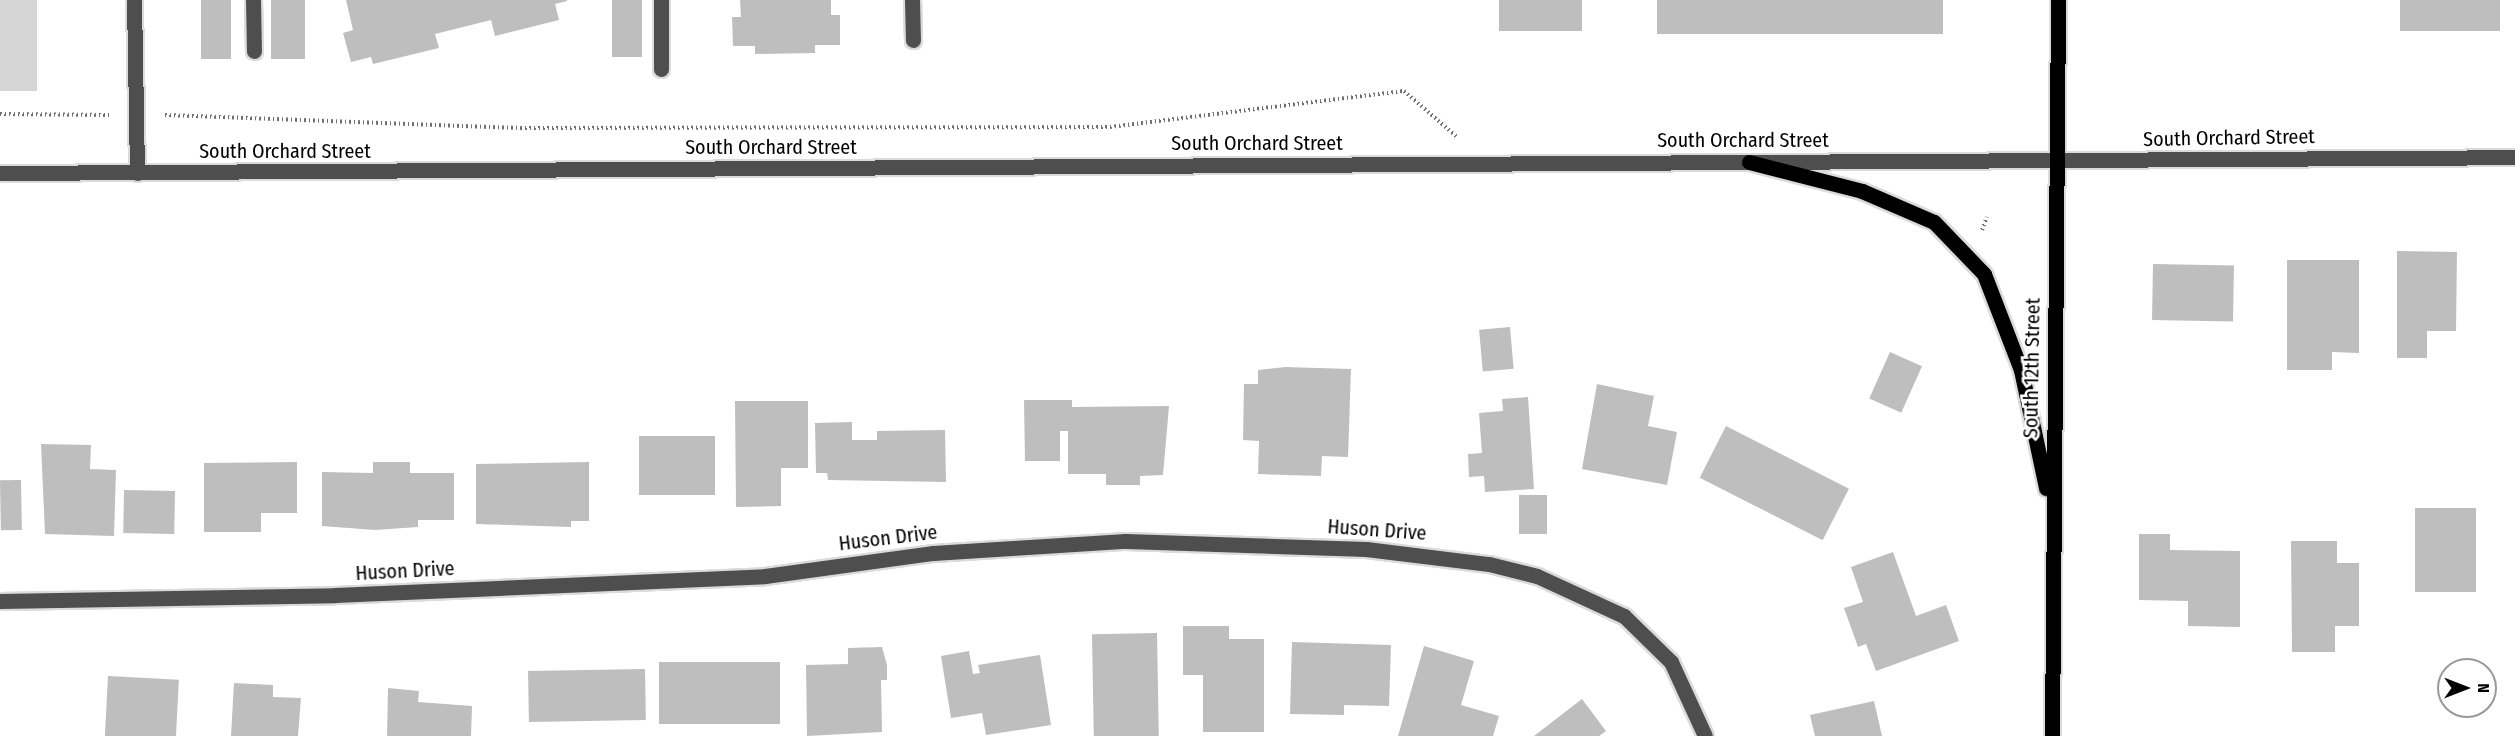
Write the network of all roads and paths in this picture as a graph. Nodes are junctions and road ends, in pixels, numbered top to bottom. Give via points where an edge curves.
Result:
1 (134, 0) edge
2 (253, 0) edge
3 (661, 0) edge
4 (912, 0) edge
5 (2058, 0) edge
6 (913, 40) dead end
7 (254, 51) dead end
8 (661, 69) dead end
9 (0, 114) edge
10 (136, 116) junction
11 (2515, 158) edge
12 (1486, 162) junction
13 (1749, 162) junction
14 (2056, 162) junction
15 (0, 173) edge
16 (137, 173) junction
17 (2051, 515) junction
18 (0, 601) edge
19 (1705, 736) edge
20 (2052, 736) edge

1 - 10 street
2 - 7 street
3 - 8 street
4 - 6 street
5 - 14 main road, South 12th Street
9 - 10 path
10 - 12 path via 525,128 1110,127 1404,92
10 - 16 street
11 - 14 street, South Orchard Street
12 - 13 street, South Orchard Street
12 - 16 street, South Orchard Street
13 - 14 street, South Orchard Street
13 - 17 main road via 1862,191 1934,222 1984,274 2021,370
14 - 17 main road, South 12th Street
15 - 16 street, South Orchard Street
17 - 20 main road, South 12th Street
18 - 19 street, Huson Drive via 335,595 765,576 933,553 1126,541 1366,549 1467,560 1537,576 1624,616 1671,662

